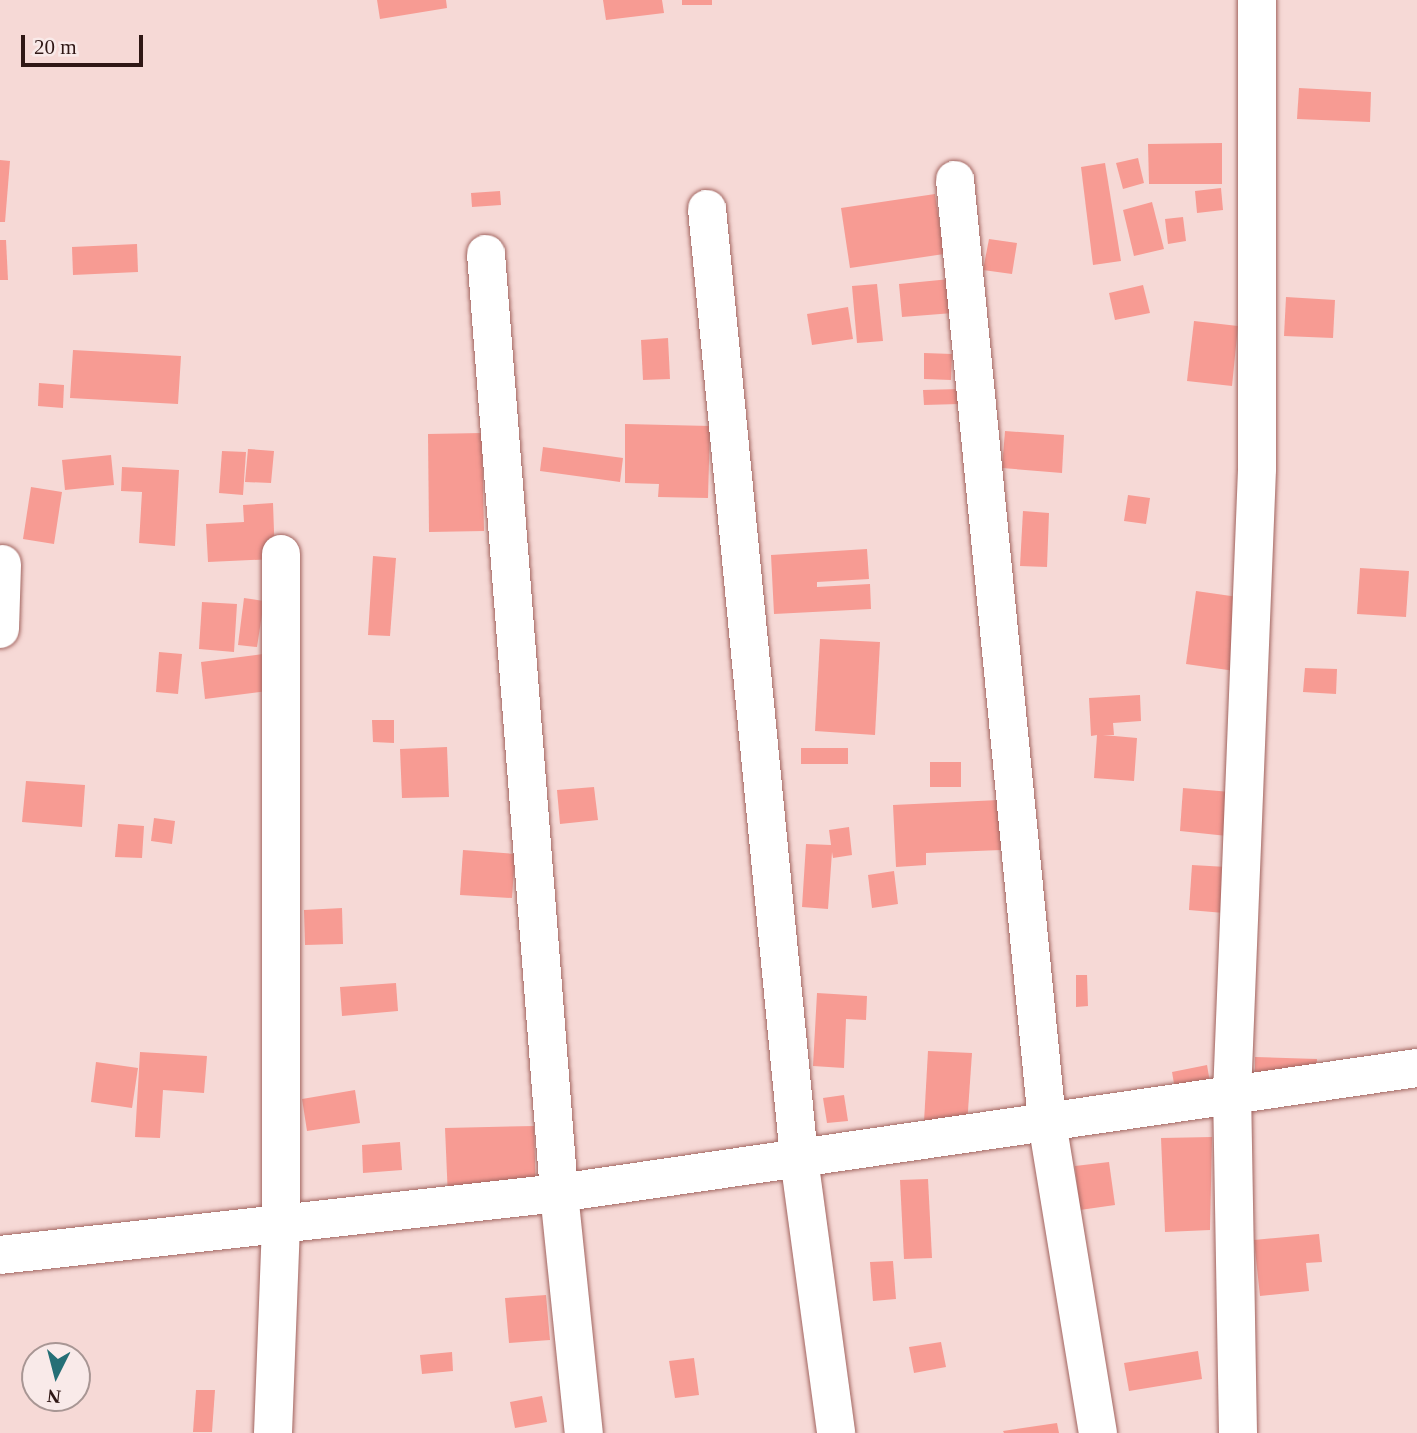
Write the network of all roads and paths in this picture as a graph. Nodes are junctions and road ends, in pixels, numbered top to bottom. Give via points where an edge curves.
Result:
1 (1257, 0) edge
2 (955, 180) dead end
3 (707, 209) dead end
4 (486, 254) dead end
5 (281, 554) dead end
6 (2, 564) dead end
7 (0, 629) edge
8 (1417, 1068) edge
9 (1232, 1095) junction
10 (1047, 1122) junction
11 (799, 1158) junction
12 (559, 1193) junction
13 (281, 1222) junction
14 (0, 1255) edge
15 (273, 1433) edge
16 (584, 1433) edge
17 (836, 1433) edge
18 (1098, 1433) edge
19 (1238, 1433) edge

1 - 9 street via 1257,469
2 - 10 street
3 - 11 street
4 - 12 street
5 - 13 street
6 - 7 street
8 - 9 street
9 - 10 street
9 - 19 street
10 - 11 street
10 - 18 street
11 - 12 street
11 - 17 street
12 - 13 street
12 - 16 street
13 - 14 street
13 - 15 street

